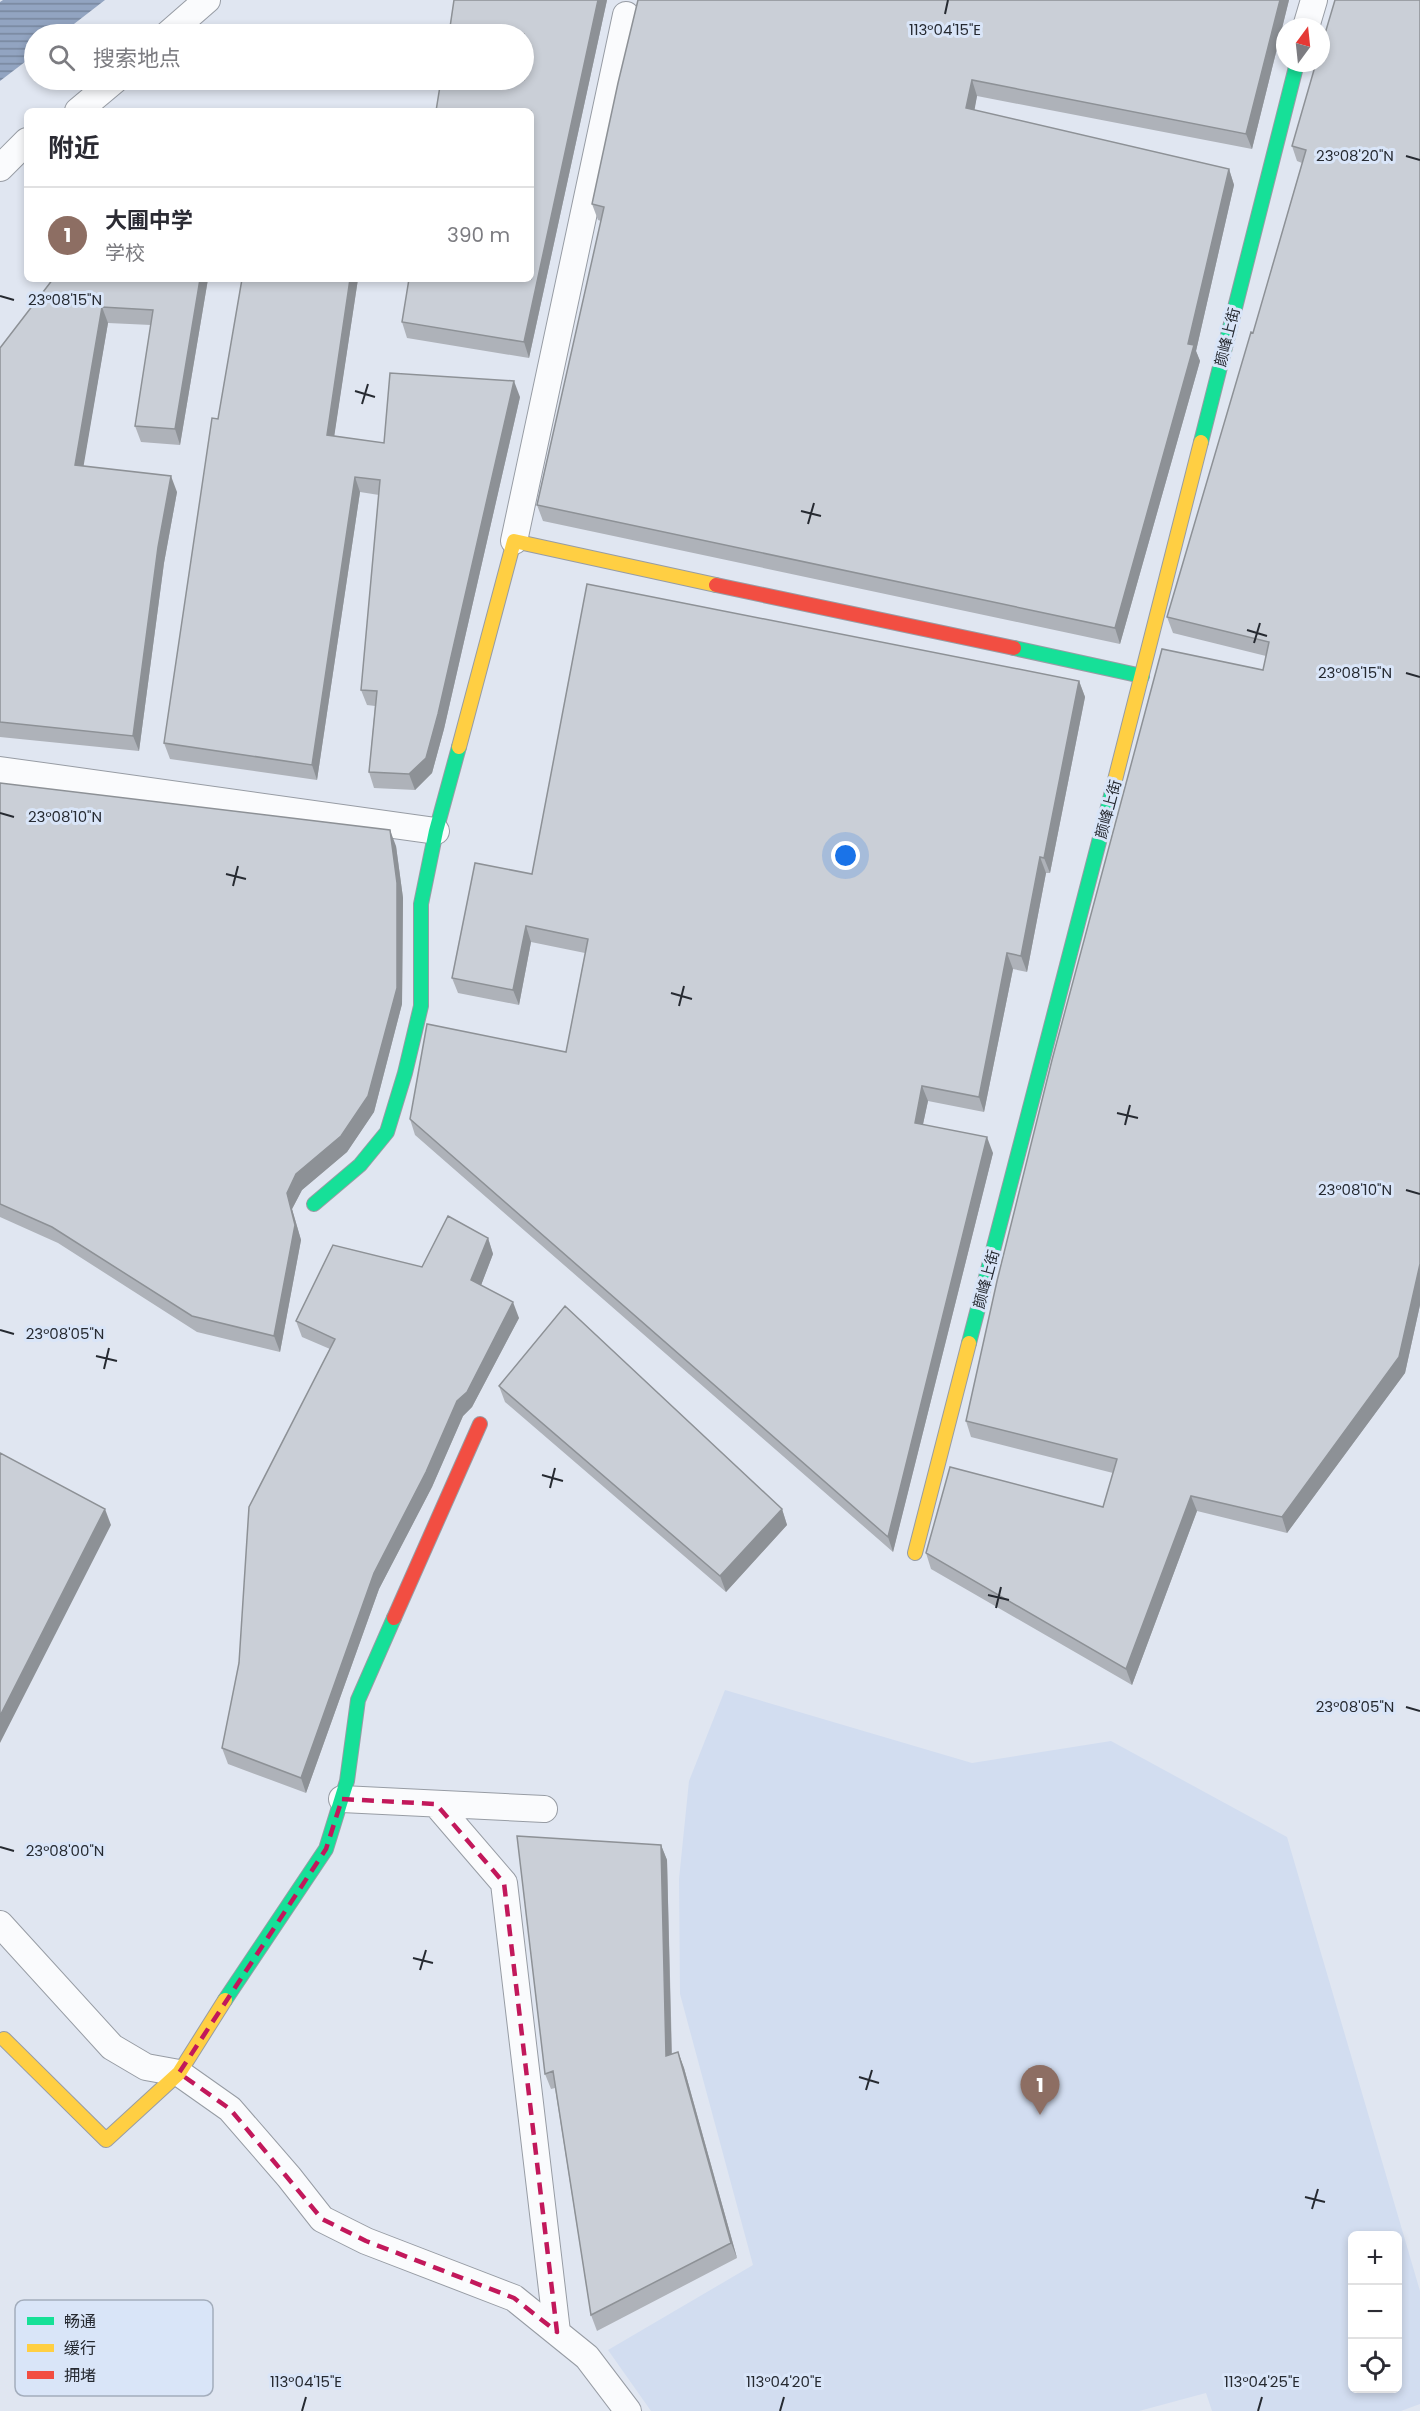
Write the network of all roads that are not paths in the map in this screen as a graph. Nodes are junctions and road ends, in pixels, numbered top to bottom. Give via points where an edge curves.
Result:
1 (207, 0) edge
2 (1314, 0) edge
3 (626, 15) dead end
4 (1309, 18) edge
5 (179, 24) edge
6 (1295, 72) edge
7 (103, 90) edge
8 (82, 108) edge
9 (24, 144) edge
10 (0, 168) edge
11 (514, 541) junction
12 (1142, 676) junction
13 (0, 770) edge
14 (436, 831) junction
15 (314, 1204) dead end
16 (480, 1424) dead end
17 (915, 1553) dead end
18 (342, 1799) junction
19 (436, 1804) junction
20 (544, 1809) dead end
21 (0, 1924) edge
22 (4, 2039) dead end
23 (179, 2073) junction
24 (557, 2332) junction
25 (628, 2411) edge

1 - 5 street
2 - 4 street
3 - 11 street
6 - 12 street, 颜峰上街
7 - 8 street
9 - 10 street
11 - 12 street
11 - 14 street
12 - 17 street, 颜峰上街
13 - 14 street
14 - 15 street via 421,904 421,1006 387,1132 360,1165
16 - 18 street via 358,1700 348,1781
18 - 19 street
18 - 23 street via 326,1849
19 - 20 street
19 - 24 street via 504,1883
21 - 23 street via 112,2047 146,2067
22 - 23 street via 106,2140
23 - 24 street via 230,2109 322,2219 366,2241 514,2298
24 - 25 street via 587,2356

